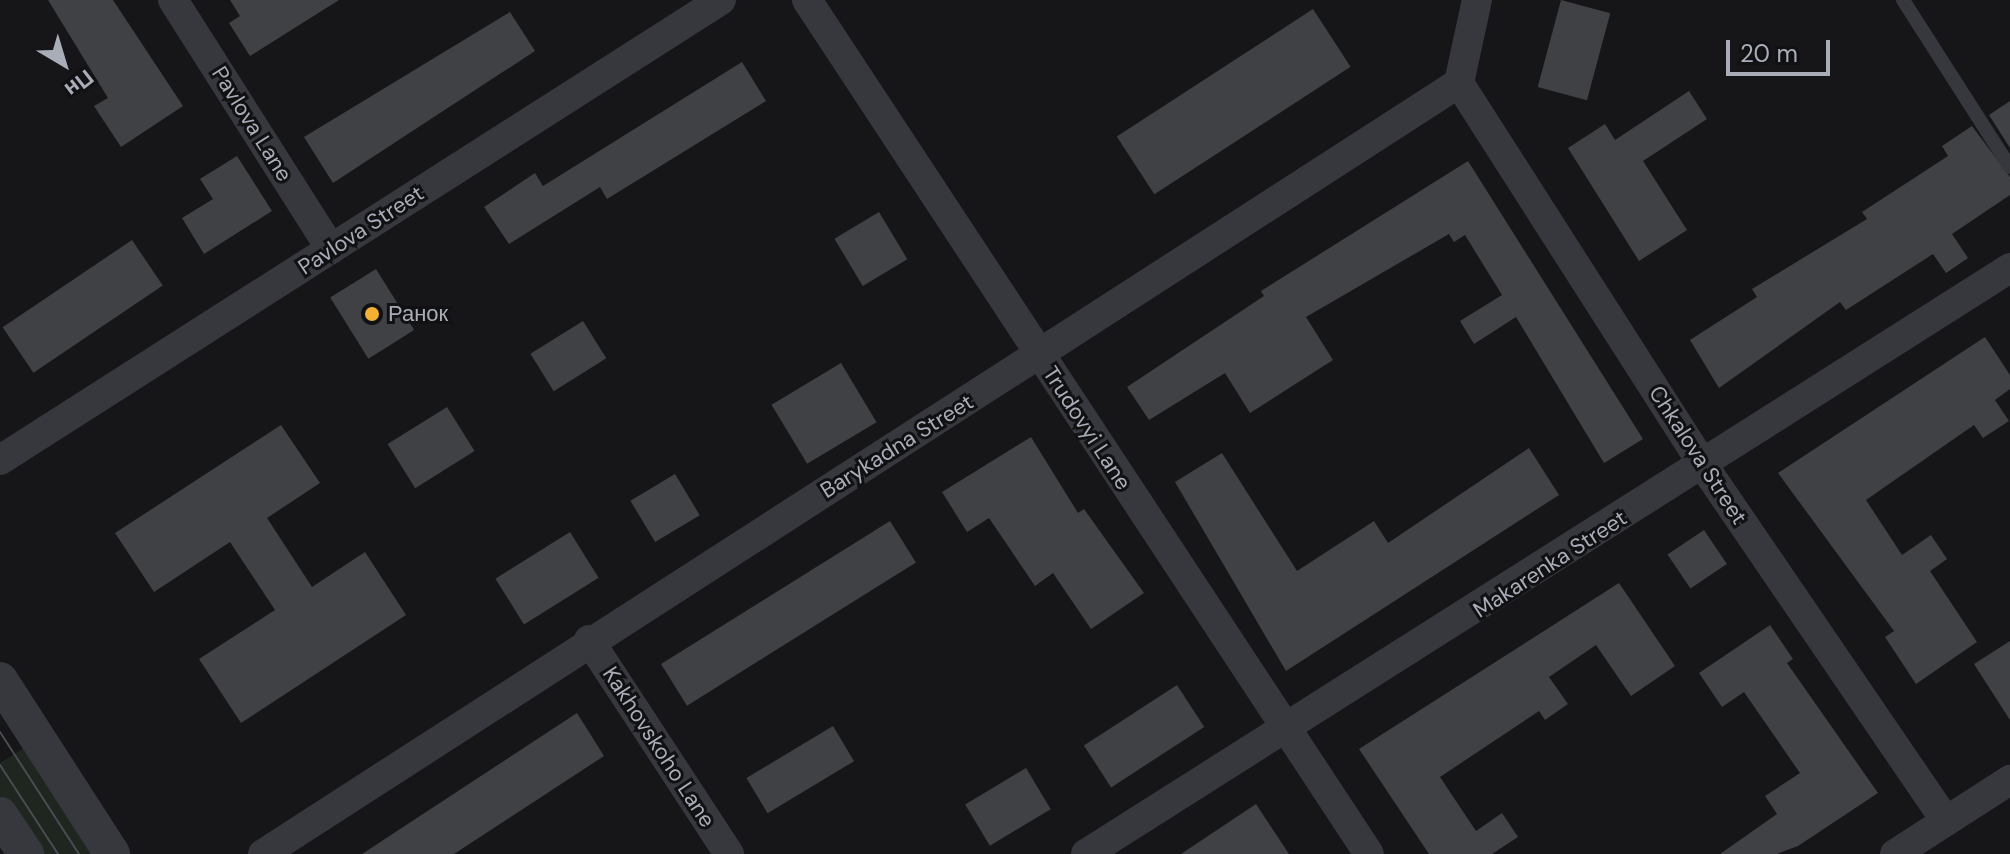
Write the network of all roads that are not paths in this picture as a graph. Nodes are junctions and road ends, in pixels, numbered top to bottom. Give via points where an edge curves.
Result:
1 (173, 0) edge
2 (721, 0) edge
3 (807, 0) edge
4 (1477, 0) edge
5 (1903, 0) edge
6 (1459, 83) junction
7 (2010, 167) edge
8 (331, 249) junction
9 (2010, 268) edge
10 (1039, 355) junction
11 (0, 460) edge
12 (1703, 465) junction
13 (589, 640) junction
14 (0, 680) edge
15 (1288, 732) junction
16 (2010, 780) edge
17 (0, 815) edge
18 (1946, 821) junction
19 (26, 854) edge
20 (112, 854) edge
21 (263, 854) edge
22 (729, 854) edge
23 (1086, 854) edge
24 (1369, 854) edge
25 (1895, 854) edge

1 - 8 street, Pavlova Lane
2 - 8 street, Pavlova Street
3 - 10 street, Trudovyi Lane
4 - 6 street
5 - 7 lane
6 - 10 street, Barykadna Street
6 - 12 street, Chkalova Street
8 - 11 street, Pavlova Street
9 - 12 street, Makarenka Street
10 - 13 street, Barykadna Street
10 - 15 street, Trudovyi Lane
12 - 15 street, Makarenka Street
12 - 18 street, Chkalova Street
13 - 21 street, Barykadna Street
13 - 22 street, Kakhovskoho Lane
14 - 20 street
15 - 23 street, Makarenka Street
15 - 24 street, Trudovyi Lane
16 - 18 street
17 - 19 street
18 - 25 street

